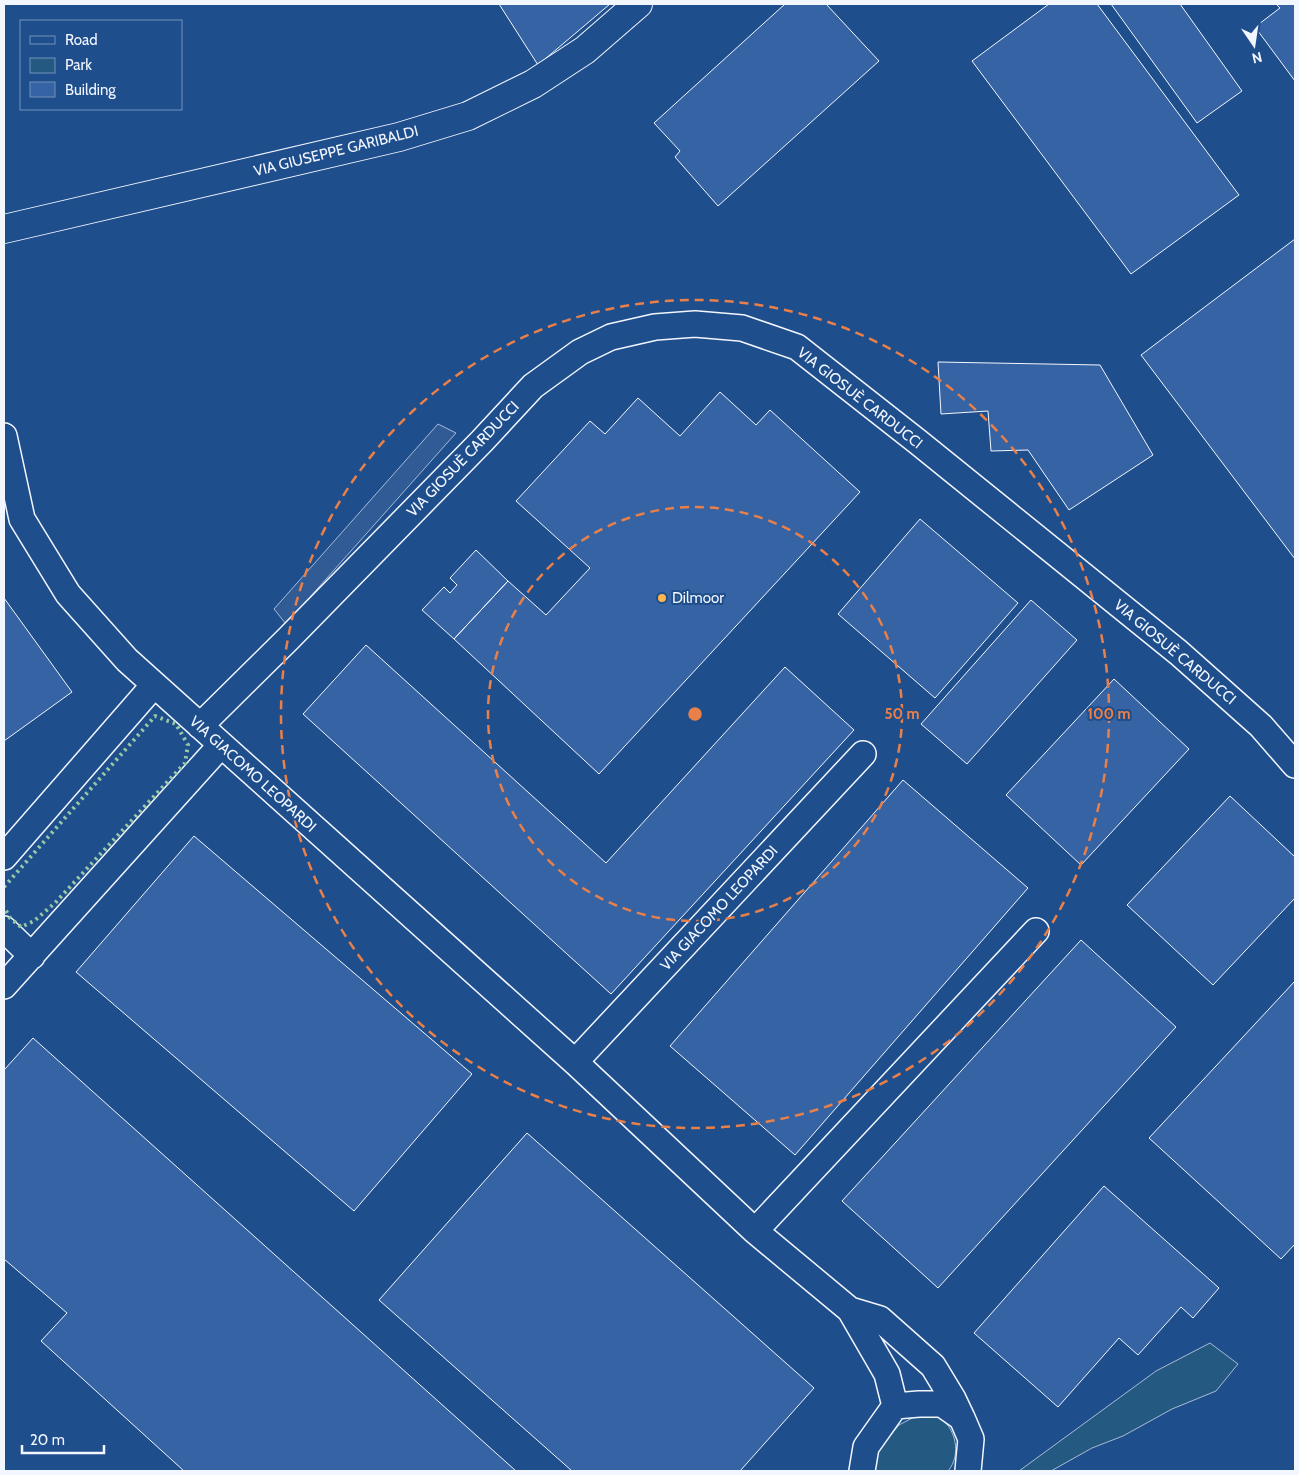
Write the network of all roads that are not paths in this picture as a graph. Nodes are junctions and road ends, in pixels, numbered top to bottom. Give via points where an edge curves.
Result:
1 (638, 4) edge
2 (4, 229) edge
3 (4, 436) edge
4 (154, 685) junction
5 (200, 726) junction
6 (221, 745) junction
7 (863, 754) dead end
8 (1295, 765) edge
9 (4, 857) edge
10 (4, 930) edge
11 (1036, 931) dead end
12 (32, 956) junction
13 (4, 986) edge
14 (575, 1062) junction
15 (755, 1230) junction
16 (850, 1310) junction
17 (895, 1406) junction
18 (962, 1418) junction
19 (862, 1471) edge
20 (968, 1471) edge

1 - 2 street, VIA GIUSEPPE GARIBALDI via 585,50 533,84 468,116 399,137
3 - 4 street, VIA GIACOMO LEOPARDI via 22,518 58,578 68,594 127,660
4 - 5 street, VIA GIACOMO LEOPARDI
4 - 9 street
5 - 6 street, VIA GIACOMO LEOPARDI
5 - 8 street, VIA GIOSUÈ CARDUCCI via 533,386 580,352 612,337 655,327 695,324 742,328 797,347 1179,653 1261,726
6 - 12 street
6 - 14 street, VIA GIACOMO LEOPARDI
7 - 14 street, VIA GIACOMO LEOPARDI
10 - 12 street
11 - 15 street
12 - 13 street
14 - 15 street, VIA GIACOMO LEOPARDI
15 - 16 street, VIA GIACOMO LEOPARDI
16 - 17 street, VIA GIACOMO LEOPARDI via 887,1374
16 - 18 street, VIA GIACOMO LEOPARDI via 880,1319 933,1366
17 - 18 street via 942,1404
17 - 19 street via 866,1447
18 - 20 street, VIA GIACOMO LEOPARDI via 971,1439

